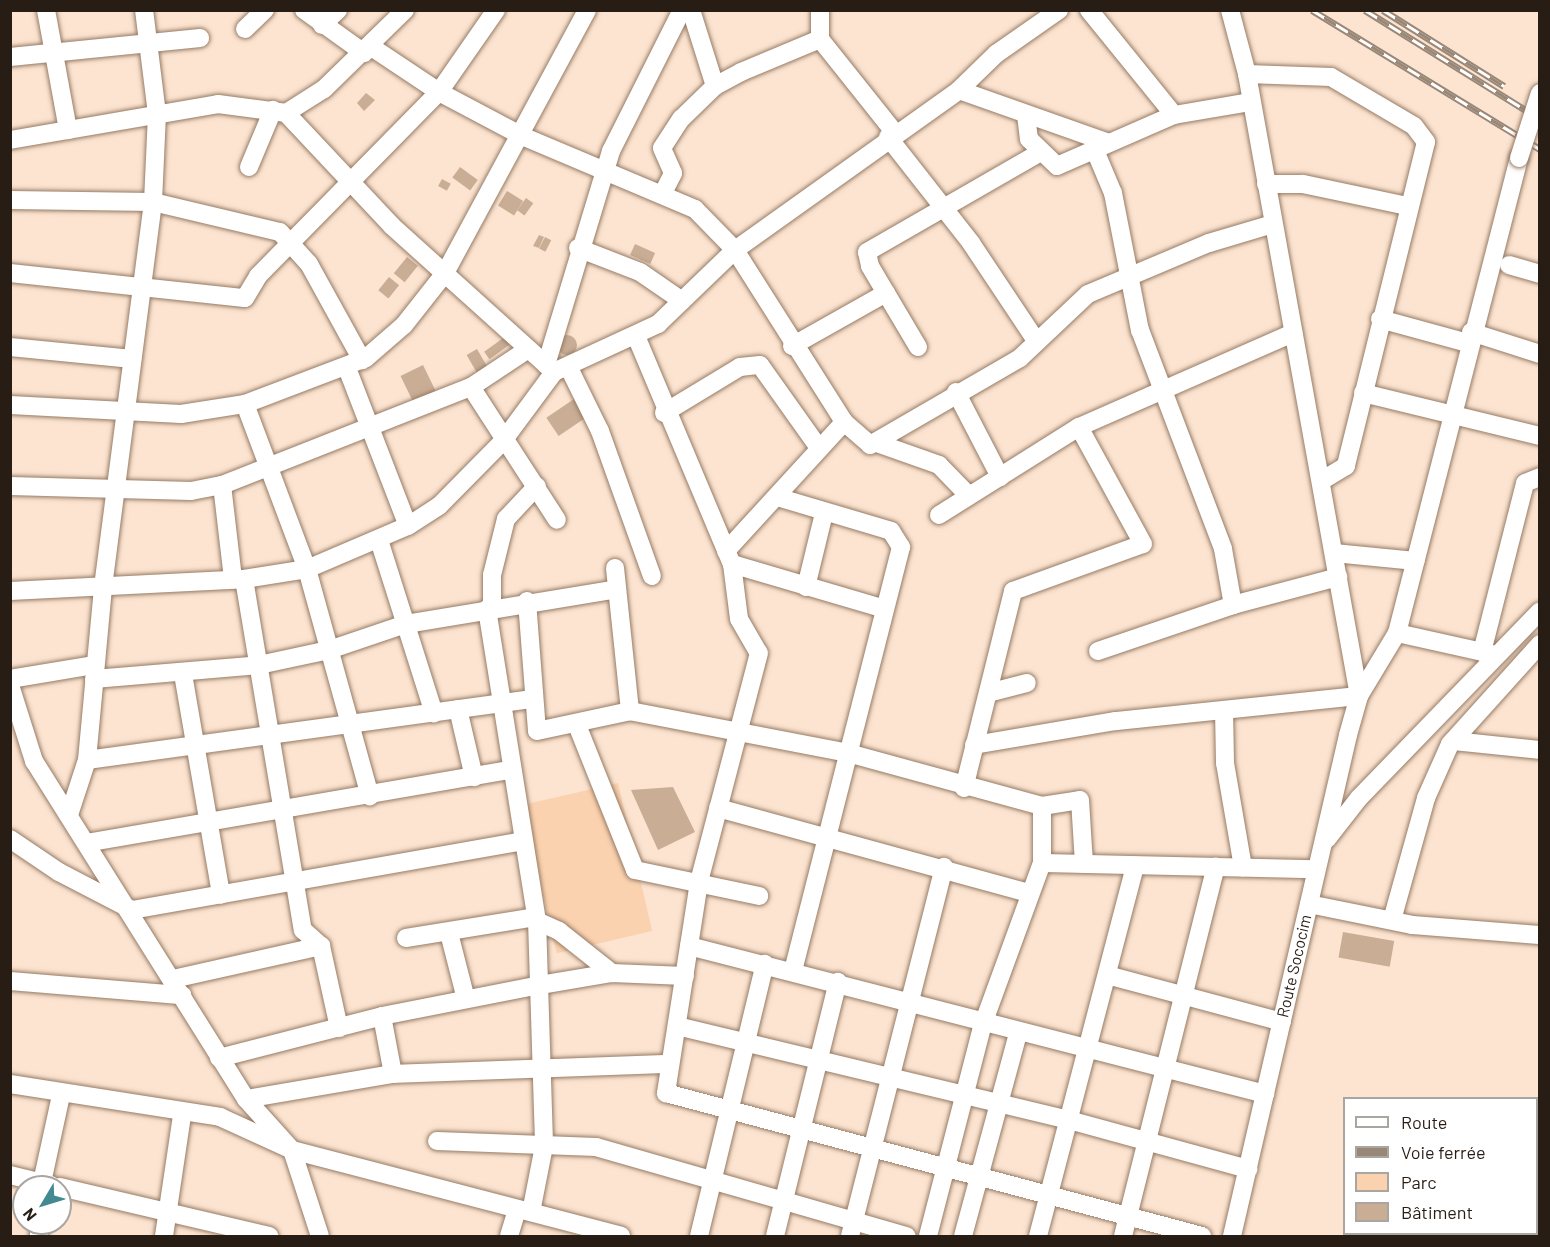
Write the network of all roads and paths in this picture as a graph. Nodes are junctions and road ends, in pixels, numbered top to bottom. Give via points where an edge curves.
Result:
1 (46, 10) edge
2 (144, 10) edge
3 (265, 10) edge
4 (304, 10) edge
5 (338, 10) edge
6 (405, 10) edge
7 (496, 10) edge
8 (587, 10) edge
9 (682, 10) edge
10 (691, 10) edge
11 (820, 10) edge
12 (1059, 10) edge
13 (1089, 10) edge
14 (1230, 10) edge
15 (322, 25) junction
16 (245, 29) dead end
17 (200, 38) dead end
18 (820, 39) junction
19 (148, 45) junction
20 (367, 50) junction
21 (54, 53) junction
22 (10, 57) edge
23 (1247, 74) junction
24 (715, 86) junction
25 (959, 90) junction
26 (439, 92) junction
27 (1539, 93) edge
28 (1251, 102) junction
29 (280, 111) junction
30 (157, 114) junction
31 (1026, 115) junction
32 (1173, 115) junction
33 (68, 130) junction
34 (892, 135) junction
35 (522, 136) junction
36 (10, 140) edge
37 (1100, 145) junction
38 (1041, 152) junction
39 (249, 167) dead end
40 (603, 171) junction
41 (1266, 184) junction
42 (352, 186) junction
43 (663, 193) junction
44 (10, 200) edge
45 (153, 202) junction
46 (942, 205) junction
47 (1407, 206) junction
48 (1273, 224) junction
49 (294, 241) junction
50 (578, 248) junction
51 (735, 250) junction
52 (1509, 266) dead end
53 (10, 273) edge
54 (445, 273) junction
55 (1539, 274) edge
56 (1127, 275) junction
57 (142, 285) junction
58 (886, 293) junction
59 (682, 301) junction
60 (1380, 319) junction
61 (1293, 333) junction
62 (636, 336) junction
63 (1469, 337) junction
64 (1035, 339) junction
65 (792, 346) junction
66 (10, 347) edge
67 (918, 347) dead end
68 (527, 350) junction
69 (1539, 354) edge
70 (132, 359) junction
71 (354, 364) junction
72 (556, 367) junction
73 (471, 387) junction
74 (1163, 390) junction
75 (956, 392) junction
76 (1363, 393) junction
77 (245, 404) junction
78 (10, 405) edge
79 (127, 410) junction
80 (664, 413) junction
81 (1450, 416) junction
82 (844, 422) junction
83 (368, 424) junction
84 (1079, 427) junction
85 (1539, 436) edge
86 (503, 441) junction
87 (877, 443) junction
88 (819, 448) junction
89 (271, 467) junction
90 (1000, 477) junction
91 (1539, 477) edge
92 (1321, 481) junction
93 (222, 485) junction
94 (10, 486) edge
95 (537, 486) junction
96 (119, 489) junction
97 (969, 496) junction
98 (777, 497) junction
99 (824, 513) junction
100 (939, 515) dead end
101 (557, 520) dead end
102 (408, 526) junction
103 (379, 540) junction
104 (1334, 553) junction
105 (729, 557) junction
106 (1416, 561) junction
107 (615, 568) dead end
108 (307, 569) junction
109 (652, 576) dead end
110 (1338, 577) junction
111 (239, 579) junction
112 (806, 587) junction
113 (103, 588) junction
114 (617, 589) junction
115 (10, 591) edge
116 (527, 601) junction
117 (1233, 605) junction
118 (489, 609) junction
119 (885, 609) junction
120 (1539, 611) edge
121 (406, 624) junction
122 (1397, 633) junction
123 (1539, 644) edge
124 (329, 650) junction
125 (1098, 651) dead end
126 (1490, 653) junction
127 (259, 665) junction
128 (94, 672) junction
129 (183, 674) junction
130 (10, 679) edge
131 (1028, 683) dead end
132 (10, 685) edge
133 (987, 693) junction
134 (1359, 696) junction
135 (531, 699) junction
136 (499, 703) junction
137 (458, 709) junction
138 (1224, 710) junction
139 (630, 711) junction
140 (434, 713) junction
141 (577, 725) junction
142 (353, 726) junction
143 (738, 732) junction
144 (271, 738) junction
145 (1453, 741) junction
146 (974, 746) junction
147 (196, 748) junction
148 (1539, 750) edge
149 (848, 753) junction
150 (87, 759) junction
151 (510, 770) junction
152 (474, 777) junction
153 (964, 789) junction
154 (370, 796) junction
155 (1042, 806) junction
156 (718, 808) junction
157 (283, 810) junction
158 (69, 815) junction
159 (208, 822) junction
160 (827, 838) junction
161 (10, 839) edge
162 (523, 841) junction
163 (86, 843) junction
164 (1322, 845) junction
165 (1042, 863) junction
166 (1084, 864) junction
167 (1135, 865) junction
168 (944, 867) junction
169 (1216, 867) junction
170 (1243, 867) junction
171 (1316, 869) junction
172 (699, 882) junction
173 (296, 883) junction
174 (1029, 893) junction
175 (221, 895) junction
176 (759, 896) dead end
177 (1308, 904) junction
178 (132, 909) junction
179 (537, 920) junction
180 (1392, 920) junction
181 (449, 933) junction
182 (1539, 933) edge
183 (406, 938) dead end
184 (321, 946) junction
185 (689, 946) junction
186 (765, 964) junction
187 (793, 970) junction
188 (612, 973) junction
189 (1107, 975) junction
190 (685, 976) junction
191 (10, 981) edge
192 (838, 982) junction
193 (540, 985) junction
194 (178, 987) junction
195 (1184, 996) junction
196 (466, 999) junction
197 (909, 1000) junction
198 (382, 1016) junction
199 (1282, 1022) junction
200 (983, 1024) junction
201 (677, 1026) junction
202 (339, 1028) junction
203 (1018, 1033) junction
204 (748, 1041) junction
205 (1088, 1050) junction
206 (219, 1058) junction
207 (820, 1060) junction
208 (669, 1064) junction
209 (1165, 1070) junction
210 (539, 1071) junction
211 (393, 1074) junction
212 (894, 1078) junction
213 (10, 1084) edge
214 (1265, 1094) junction
215 (61, 1095) junction
216 (965, 1095) junction
217 (246, 1099) junction
218 (998, 1103) junction
219 (733, 1111) junction
220 (182, 1115) junction
221 (1069, 1120) junction
222 (804, 1130) junction
223 (437, 1141) dead end
224 (1147, 1141) junction
225 (544, 1146) junction
226 (874, 1148) junction
227 (292, 1150) junction
228 (946, 1166) junction
229 (1248, 1169) junction
230 (51, 1175) edge
231 (979, 1175) junction
232 (712, 1182) junction
233 (72, 1191) edge
234 (1050, 1193) junction
235 (784, 1204) junction
236 (524, 1210) junction
237 (166, 1213) junction
238 (1129, 1214) junction
239 (852, 1229) edge
240 (612, 1235) edge
241 (164, 1236) edge
242 (269, 1236) edge
243 (320, 1236) edge
244 (509, 1236) edge
245 (699, 1236) edge
246 (775, 1236) edge
247 (907, 1236) edge
248 (928, 1236) edge
249 (963, 1236) edge
250 (1038, 1236) edge
251 (1123, 1236) edge
252 (1202, 1236) edge
253 (1232, 1236) edge

1 - 21 street
2 - 19 street
3 - 16 street
4 - 15 street
5 - 15 street
6 - 20 street
7 - 26 street
8 - 35 street
9 - 40 street
10 - 24 street
11 - 18 street
12 - 25 street via 996,54
13 - 32 street
14 - 23 street
15 - 20 street
17 - 19 street
18 - 24 street
18 - 34 street
19 - 21 street
19 - 30 street
20 - 26 street
20 - 29 street via 324,89
21 - 22 street
21 - 33 street
23 - 28 street
23 - 47 street via 1331,76 1414,126 1426,142
24 - 43 street via 666,138 662,148 673,173
25 - 31 street
25 - 34 street
26 - 35 street
26 - 42 street
27 - 63 street, bridge
28 - 32 street
28 - 41 street
29 - 30 street via 218,104
29 - 39 street
29 - 42 street
30 - 33 street
30 - 45 street
31 - 37 street
31 - 38 street via 1029,139
32 - 37 street
33 - 36 street
34 - 46 street
34 - 51 street
35 - 40 street
35 - 54 street
37 - 38 street via 1057,166
37 - 56 street
38 - 46 street
40 - 43 street
40 - 50 street
41 - 47 street via 1304,184
41 - 48 street
42 - 49 street
42 - 54 street
43 - 51 street via 695,209
44 - 45 street
45 - 49 street via 275,230
45 - 57 street
46 - 58 street via 867,252
46 - 64 street
47 - 60 street
48 - 56 street
48 - 61 street
49 - 57 street via 245,298
49 - 71 street
50 - 59 street via 640,272
50 - 72 street
51 - 59 street
51 - 65 street
52 - 55 street
53 - 57 street
54 - 68 street
54 - 71 street via 404,325
56 - 64 street via 1088,294
56 - 74 street
57 - 70 street
58 - 65 street
58 - 67 street
59 - 62 street
60 - 63 street
60 - 76 street
61 - 74 street
61 - 92 street
62 - 72 street
62 - 80 street
63 - 69 street
63 - 81 street
64 - 75 street via 1020,358
65 - 82 street
66 - 70 street
68 - 72 street
68 - 73 street
70 - 79 street
71 - 77 street
71 - 83 street
72 - 86 street
72 - 109 street via 600,431
73 - 83 street
73 - 86 street
74 - 84 street
74 - 117 street via 1223,549
75 - 87 street
75 - 90 street
76 - 81 street
76 - 92 street via 1346,466
77 - 79 street via 181,414
77 - 89 street
78 - 79 street
79 - 96 street
80 - 88 street via 740,367 760,365
80 - 105 street
81 - 85 street
81 - 106 street
82 - 87 street via 863,444
82 - 88 street
83 - 89 street
83 - 102 street
84 - 90 street
84 - 133 street via 1143,544 1013,591
86 - 95 street
86 - 102 street via 439,506
87 - 97 street via 939,465
88 - 98 street
89 - 93 street
89 - 108 street
90 - 97 street
91 - 126 street via 1525,483
92 - 104 street
93 - 96 street via 191,491
93 - 111 street
94 - 96 street
95 - 101 street
95 - 118 street via 506,519 492,575
96 - 113 street
97 - 100 street
98 - 99 street
98 - 105 street
99 - 112 street
99 - 119 street via 900,538
102 - 103 street
103 - 108 street
103 - 121 street
104 - 106 street
104 - 110 street
105 - 112 street
105 - 143 street via 739,619 759,653
106 - 122 street
107 - 114 street
108 - 111 street
108 - 124 street
110 - 117 street
110 - 134 street
111 - 113 street
111 - 127 street
112 - 119 street
113 - 115 street
113 - 128 street
114 - 116 street
114 - 139 street
116 - 118 street
116 - 135 street
117 - 125 street
118 - 121 street
118 - 136 street
119 - 149 street
120 - 126 street
121 - 124 street
121 - 140 street
122 - 126 street
122 - 134 street
123 - 145 street
124 - 127 street
124 - 142 street
126 - 164 street via 1359,798
127 - 129 street
127 - 144 street
128 - 129 street
128 - 130 street
128 - 150 street
129 - 147 street
131 - 133 street
132 - 158 street via 34,760
133 - 146 street
134 - 138 street
134 - 164 street, Route Sococim
135 - 136 street
135 - 141 street via 537,731
136 - 137 street
136 - 151 street
137 - 140 street
137 - 152 street
138 - 146 street via 1116,721
138 - 170 street via 1225,763
139 - 141 street
139 - 143 street
140 - 142 street
141 - 172 street via 635,870
142 - 144 street
142 - 154 street
143 - 149 street
143 - 156 street
144 - 147 street
144 - 157 street
145 - 148 street
145 - 180 street via 1426,798
146 - 153 street
147 - 150 street
147 - 159 street
149 - 153 street
149 - 160 street
150 - 158 street
151 - 152 street
151 - 162 street
152 - 154 street
153 - 155 street
154 - 157 street
155 - 165 street
155 - 166 street via 1080,800
156 - 160 street
156 - 172 street
157 - 159 street
157 - 173 street
158 - 163 street
159 - 163 street
159 - 175 street
160 - 168 street
160 - 187 street
161 - 178 street via 59,872
162 - 173 street
162 - 179 street
163 - 178 street
164 - 171 street, Route Sococim
165 - 166 street
165 - 174 street
166 - 167 street
167 - 169 street
167 - 189 street
168 - 174 street
168 - 197 street
169 - 170 street
169 - 195 street
170 - 171 street
171 - 177 street, Route Sococim
172 - 176 street
172 - 185 street
173 - 175 street
173 - 184 street via 303,930
174 - 200 street
175 - 178 street
177 - 180 street
177 - 199 street, Route Sococim
178 - 194 street
179 - 181 street via 519,918
179 - 188 street
179 - 193 street
180 - 182 street
181 - 183 street
181 - 196 street
184 - 194 street
184 - 202 street
185 - 186 street
185 - 190 street
186 - 187 street
186 - 204 street
187 - 192 street
188 - 190 street
188 - 193 street
189 - 195 street
189 - 205 street
190 - 201 street
191 - 194 street
192 - 197 street
192 - 207 street
193 - 196 street
193 - 210 street
194 - 206 street
195 - 199 street
195 - 209 street
196 - 198 street
197 - 200 street
197 - 212 street
198 - 202 street
198 - 211 street
199 - 214 street, Route Sococim
200 - 203 street
200 - 216 street
201 - 204 street
201 - 208 street
202 - 206 street
203 - 205 street
203 - 218 street
204 - 207 street
204 - 219 street
205 - 209 street
205 - 221 street
206 - 217 street
207 - 212 street
207 - 222 street
208 - 210 street
208 - 219 street via 663,1087 670,1097
209 - 214 street
209 - 224 street
210 - 211 street
210 - 225 street
211 - 217 street
212 - 216 street
212 - 226 street
213 - 215 street
214 - 229 street, Route Sococim
215 - 220 street
215 - 230 street
216 - 218 street
216 - 228 street
217 - 227 street
218 - 221 street
218 - 231 street
219 - 222 street
219 - 232 street
220 - 227 street via 241,1124
220 - 237 street
221 - 224 street
221 - 234 street
222 - 226 street
222 - 235 street
223 - 225 street
224 - 229 street
224 - 238 street
225 - 232 street via 596,1147
225 - 236 street
226 - 228 street
226 - 239 street
227 - 236 street
227 - 243 street
228 - 231 street
228 - 248 street
229 - 253 street, Route Sococim
231 - 234 street
231 - 249 street
232 - 235 street
232 - 245 street
233 - 237 street
234 - 238 street
234 - 250 street
235 - 239 street
235 - 246 street
236 - 240 street
236 - 244 street
237 - 241 street
237 - 242 street
238 - 251 street
238 - 252 street
239 - 247 street

